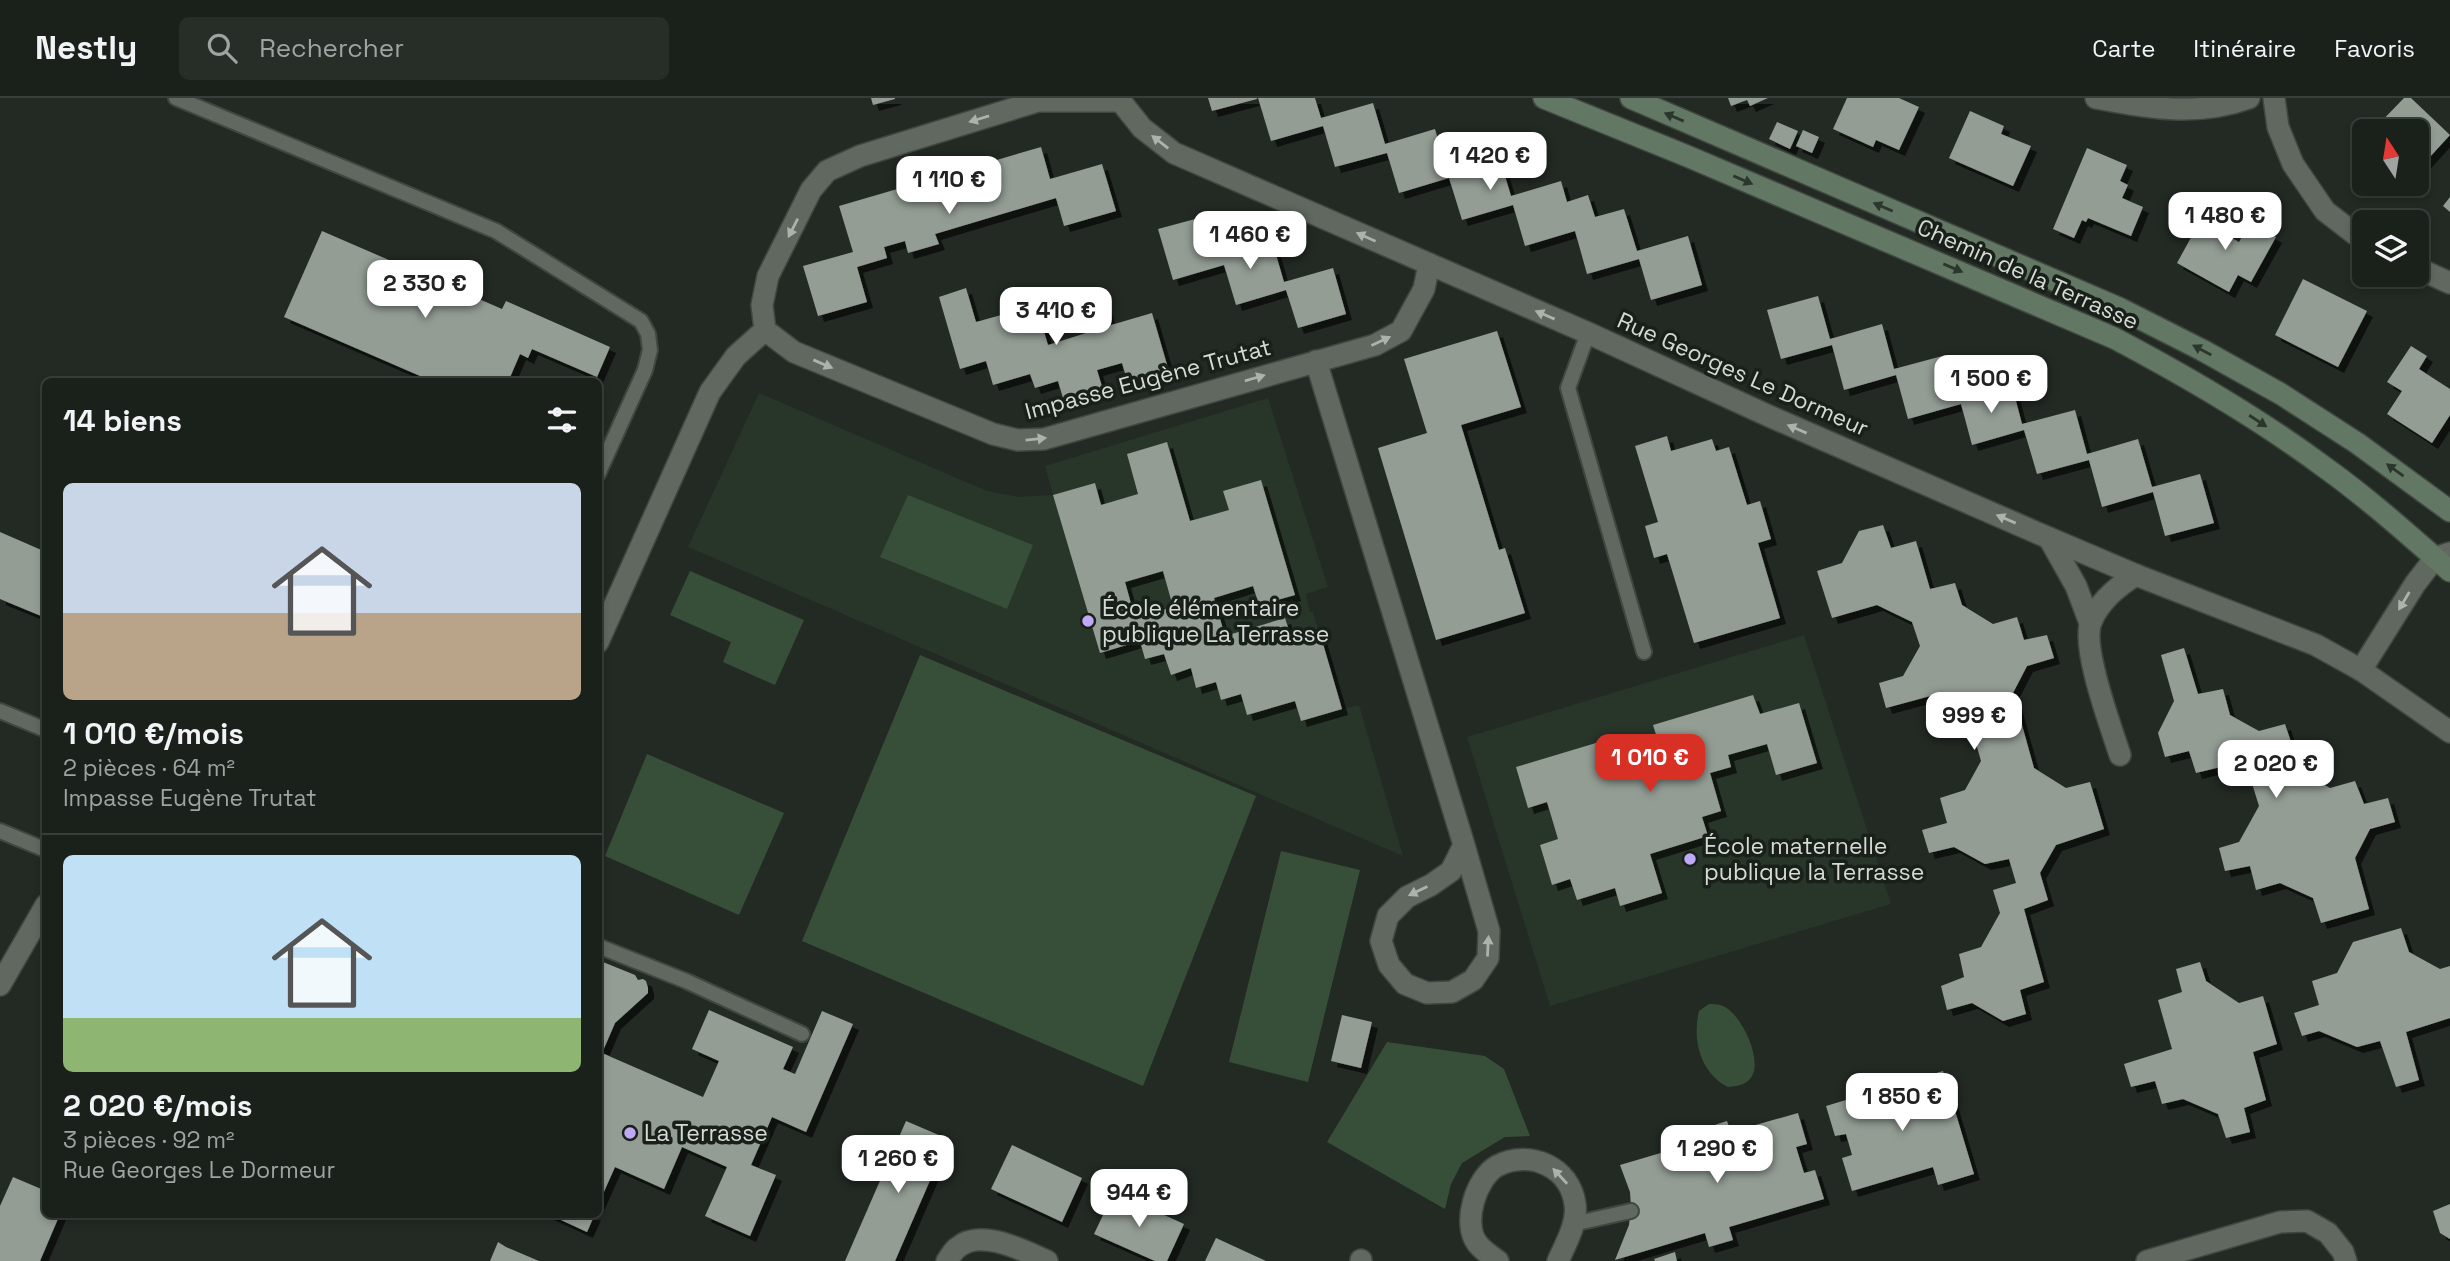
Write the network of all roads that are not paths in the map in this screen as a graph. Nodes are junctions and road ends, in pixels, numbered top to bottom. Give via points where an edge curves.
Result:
1 (176, 98) edge
2 (1544, 98) edge
3 (1631, 98) edge
4 (2096, 98) edge
5 (2249, 98) edge
6 (2274, 98) edge
7 (1119, 99) edge
8 (2352, 232) edge
9 (1429, 264) junction
10 (2429, 274) edge
11 (2450, 284) edge
12 (765, 330) junction
13 (1588, 333) junction
14 (1315, 361) junction
15 (602, 465) edge
16 (2450, 511) edge
17 (2049, 538) junction
18 (2445, 561) edge
19 (2136, 575) junction
20 (2090, 623) junction
21 (602, 633) edge
22 (1644, 652) dead end
23 (2361, 670) junction
24 (0, 711) edge
25 (2446, 721) edge
26 (42, 728) edge
27 (2120, 755) dead end
28 (0, 831) edge
29 (1464, 845) junction
30 (42, 848) edge
31 (42, 912) edge
32 (602, 948) edge
33 (0, 985) edge
34 (802, 1034) dead end
35 (1631, 1211) dead end
36 (1573, 1224) junction
37 (947, 1261) edge
38 (1047, 1261) edge
39 (1498, 1261) edge
40 (1558, 1261) edge
41 (2147, 1261) edge
42 (2346, 1261) edge

1 - 15 lane via 496,232 641,321 650,350 646,370
2 -> 18 street, Chemin de la Terrasse via 2114,338 2172,368 2279,435
16 -> 3 street, Chemin de la Terrasse via 2292,401 2179,338
4 - 5 street via 2193,111
6 - 8 street via 2278,127 2294,164 2325,211
9 -> 7 street, Rue Georges Le Dormeur via 1174,153 1142,128
7 -> 12 street via 1038,101 860,156 827,171 811,190 768,276 762,305
13 -> 9 street, Rue Georges Le Dormeur
14 -> 9 street, Impasse Eugène Trutat via 1375,345 1401,331 1424,289
10 - 11 street
12 -> 14 street, Impasse Eugène Trutat via 794,352 993,434 1018,440 1044,439
12 - 21 street via 736,356 710,392
17 -> 13 street, Rue Georges Le Dormeur
13 - 22 lane via 1568,388
14 - 29 street
17 - 19 street, Rue Georges Le Dormeur
17 - 20 street
18 -> 23 street via 2415,583
19 - 20 street via 2118,586
19 - 23 street, Rue Georges Le Dormeur via 2316,645
20 - 27 street via 2098,685
23 - 25 street, Rue Georges Le Dormeur
24 - 26 lane
28 - 30 lane
29 -> 29 street via 1451,871 1407,897 1388,916 1381,941 1389,965 1405,984 1427,993 1452,992 1473,980 1488,958 1489,931
31 - 33 street
32 - 34 lane
35 - 36 lane
36 -> 39 street via 1576,1206 1567,1182 1549,1164 1521,1158 1495,1167 1476,1190 1470,1215 1476,1242
36 - 40 street
37 - 38 street via 958,1246 978,1239 1008,1244
41 - 42 street via 2280,1222 2307,1221 2328,1233

